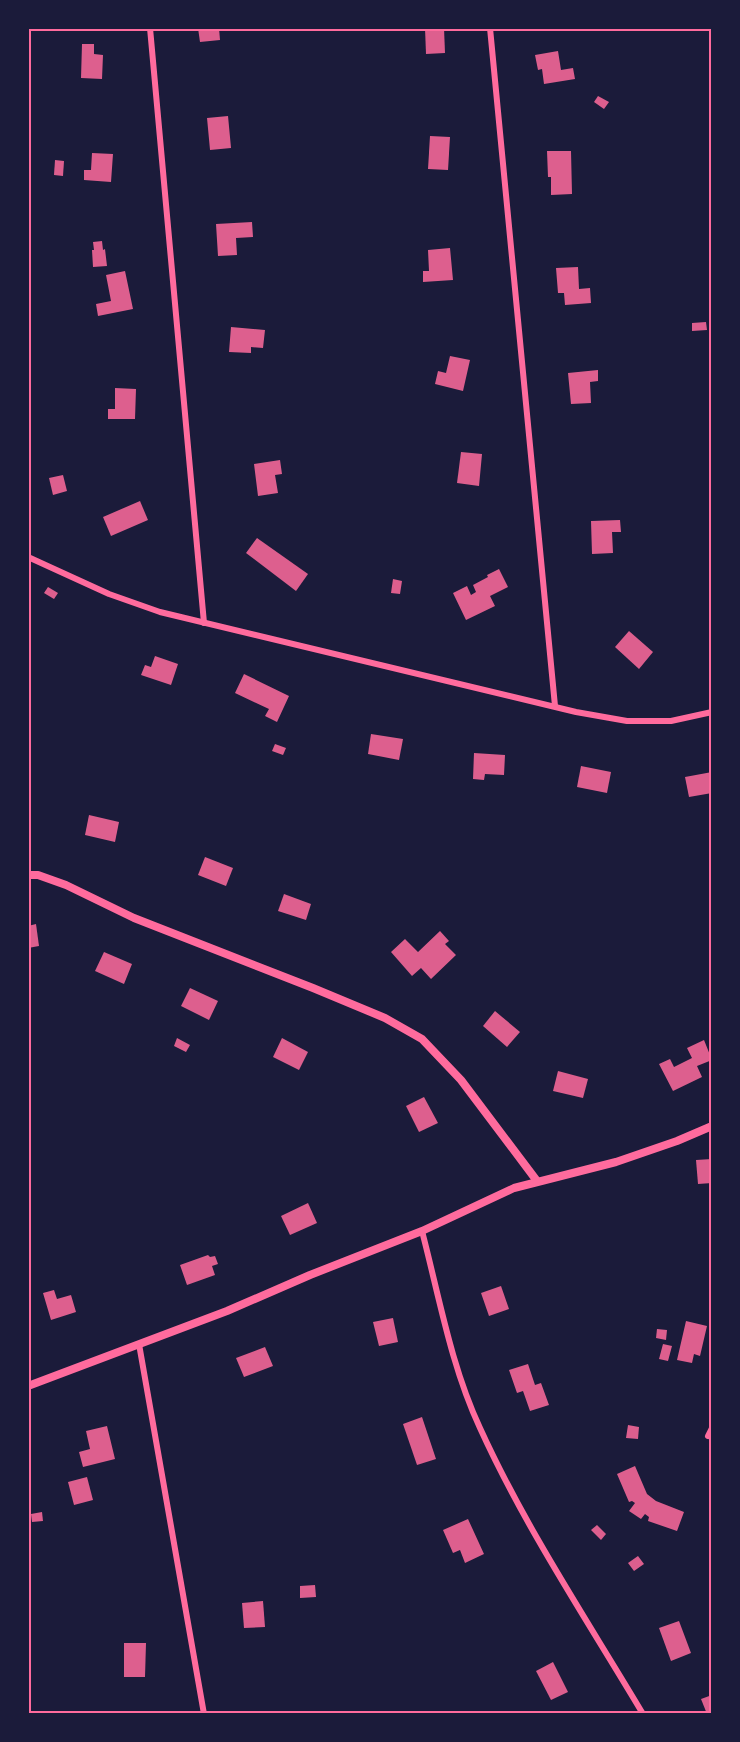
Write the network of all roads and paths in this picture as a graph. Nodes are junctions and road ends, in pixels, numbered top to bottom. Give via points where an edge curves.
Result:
1 (150, 28) edge
2 (490, 28) edge
3 (28, 557) edge
4 (204, 622) junction
5 (555, 706) junction
6 (711, 712) edge
7 (28, 875) edge
8 (711, 1126) edge
9 (537, 1182) junction
10 (422, 1230) junction
11 (139, 1344) junction
12 (28, 1386) edge
13 (711, 1428) edge
14 (708, 1436) dead end
15 (204, 1713) edge
16 (643, 1713) edge

1 - 4 street
2 - 5 street
3 - 4 street via 109,594
4 - 5 street
5 - 6 street via 627,721 671,721
7 - 9 street via 66,885 134,918 364,1009 422,1039 461,1080
8 - 9 street via 616,1162
9 - 10 street via 514,1188
10 - 11 street
10 - 16 street via 459,1372 479,1426 536,1533
11 - 12 street
11 - 15 street
13 - 14 street

